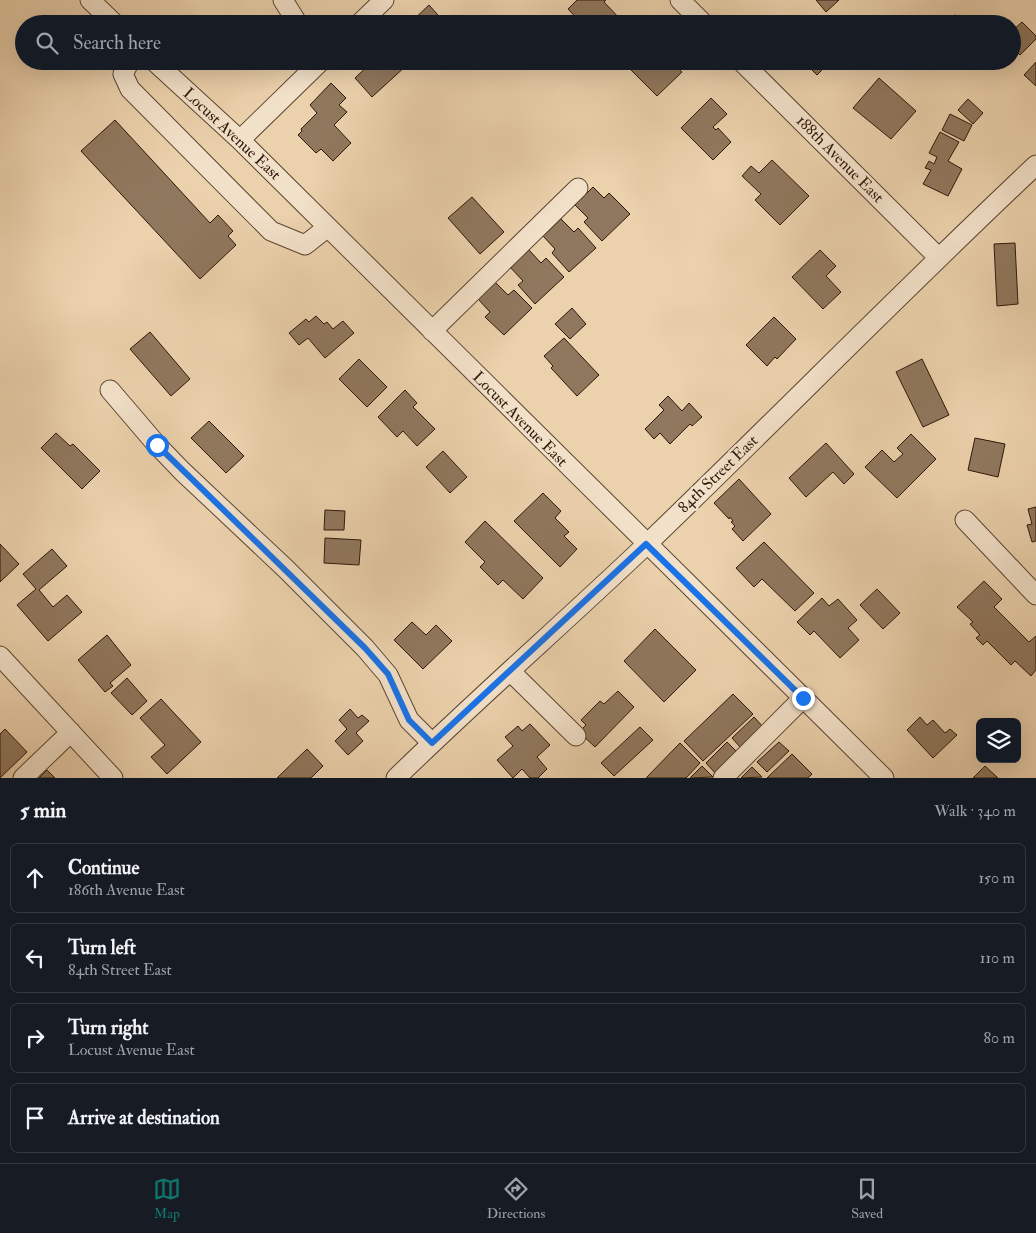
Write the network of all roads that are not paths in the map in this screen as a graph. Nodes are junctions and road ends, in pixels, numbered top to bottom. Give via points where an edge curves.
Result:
1 (90, 0) edge
2 (283, 0) edge
3 (384, 0) edge
4 (680, 0) edge
5 (106, 15) edge
6 (292, 15) edge
7 (368, 15) edge
8 (695, 15) edge
9 (125, 70) edge
10 (164, 70) edge
11 (312, 70) edge
12 (750, 70) edge
13 (240, 140) junction
14 (1036, 166) edge
15 (578, 188) dead end
16 (328, 227) junction
17 (938, 257) junction
18 (432, 331) junction
19 (110, 390) dead end
20 (965, 520) dead end
21 (646, 544) junction
22 (1036, 595) edge
23 (0, 656) edge
24 (510, 671) junction
25 (803, 698) junction
26 (71, 732) junction
27 (576, 736) dead end
28 (432, 743) junction
29 (23, 778) edge
30 (113, 778) edge
31 (396, 778) edge
32 (722, 778) edge
33 (884, 778) edge

1 - 5 street
2 - 6 street
3 - 7 street
4 - 8 street
9 - 16 street via 123,74 130,89 271,231 305,245
10 - 13 street, Locust Avenue East
11 - 13 street
12 - 17 street, 188th Avenue East
13 - 16 street, Locust Avenue East
14 - 17 street, 84th Street East
15 - 18 street
16 - 18 street, Locust Avenue East
17 - 21 street, 84th Street East
18 - 21 street, Locust Avenue East
19 - 28 street via 182,471 365,648 388,674 409,720
20 - 22 street
21 - 24 street, 84th Street East
21 - 25 street, Locust Avenue East
23 - 26 street
24 - 27 street
24 - 28 street, 84th Street East
25 - 32 street
25 - 33 street, Locust Avenue East
26 - 29 street
26 - 30 street
28 - 31 street, 84th Street East

